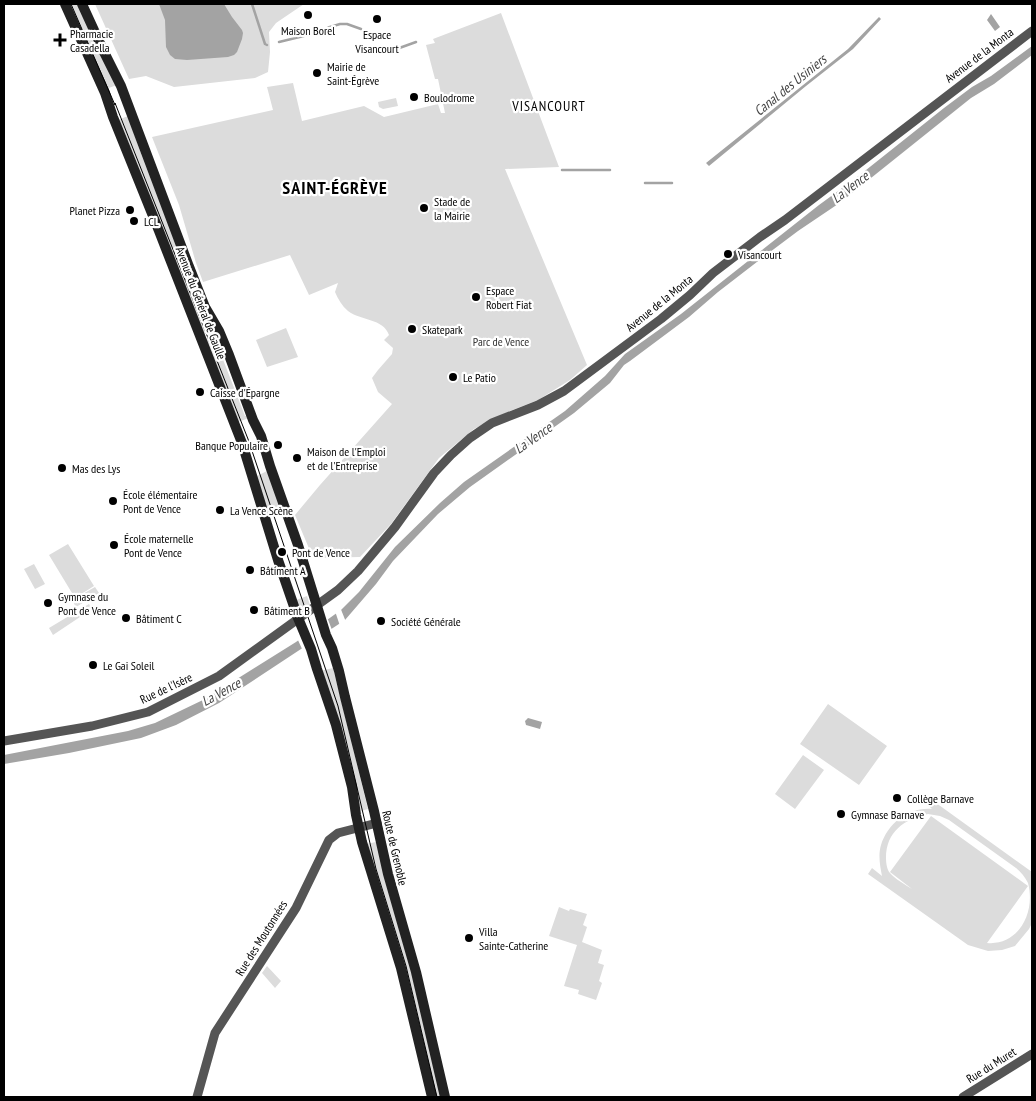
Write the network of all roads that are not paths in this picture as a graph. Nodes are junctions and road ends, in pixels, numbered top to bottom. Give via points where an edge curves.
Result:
1 (65, 4) edge
2 (82, 4) edge
3 (1032, 31) edge
4 (318, 610) junction
5 (300, 622) junction
6 (4, 741) edge
7 (377, 823) junction
8 (359, 828) junction
9 (1032, 1054) edge
10 (197, 1097) edge
11 (432, 1097) edge
12 (446, 1097) edge
13 (963, 1097) edge

1 - 5 main road, Avenue du Général de Gaulle via 103,89 236,426
2 - 4 main road, Avenue du Général de Gaulle via 121,86 198,290 220,334 261,436
3 - 4 street, Avenue de la Monta via 713,273 662,319 564,391 492,423 470,438 434,473 358,571
4 - 5 street, Rue de l'Isère
4 - 7 main road, Route de Grenoble via 337,663
5 - 6 street, Rue de l'Isère via 287,627 219,676 148,712 92,726
5 - 8 main road via 336,725
7 - 8 street, Rue des Moutonnées
7 - 12 main road, Route de Grenoble
8 - 10 street, Rue des Moutonnées via 338,833 329,840 296,908 215,1033
8 - 11 main road via 401,968
9 - 13 street, Rue du Muret

